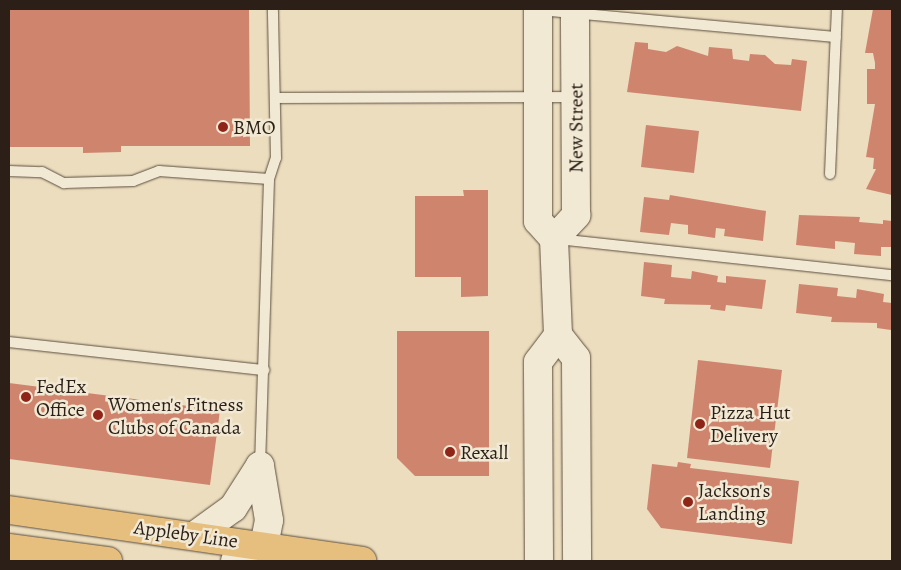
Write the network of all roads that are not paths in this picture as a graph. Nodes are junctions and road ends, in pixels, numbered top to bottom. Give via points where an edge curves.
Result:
1 (273, 9) edge
2 (538, 9) edge
3 (837, 9) edge
4 (575, 11) edge
5 (836, 37) junction
6 (537, 97) junction
7 (575, 97) junction
8 (276, 98) junction
9 (9, 171) edge
10 (830, 174) dead end
11 (269, 179) junction
12 (554, 239) junction
13 (892, 275) edge
14 (558, 336) junction
15 (9, 342) edge
16 (264, 370) junction
17 (260, 466) junction
18 (9, 510) edge
19 (194, 536) junction
20 (264, 546) junction
21 (9, 548) edge
22 (108, 561) edge
23 (235, 561) edge
24 (362, 561) edge
25 (539, 561) edge
26 (577, 561) edge

1 - 8 lane
2 - 4 lane
2 - 6 main road, New Street
3 - 5 lane
4 - 5 lane
4 - 7 main road, New Street
5 - 10 lane
6 - 7 lane
6 - 8 lane
6 - 12 main road, New Street via 538,221
7 - 12 main road, New Street via 576,215
8 - 11 lane via 276,158
9 - 11 lane via 42,172 64,183 133,181 159,171
11 - 16 lane
12 - 13 lane
12 - 14 main road
14 - 25 main road via 538,362
14 - 26 main road via 576,358
15 - 16 lane
16 - 17 lane
17 - 19 main road via 233,508
17 - 20 main road via 269,520
18 - 19 main road, Appleby Line
19 - 20 main road, Appleby Line
20 - 23 main road
20 - 24 main road, Appleby Line
21 - 22 main road

